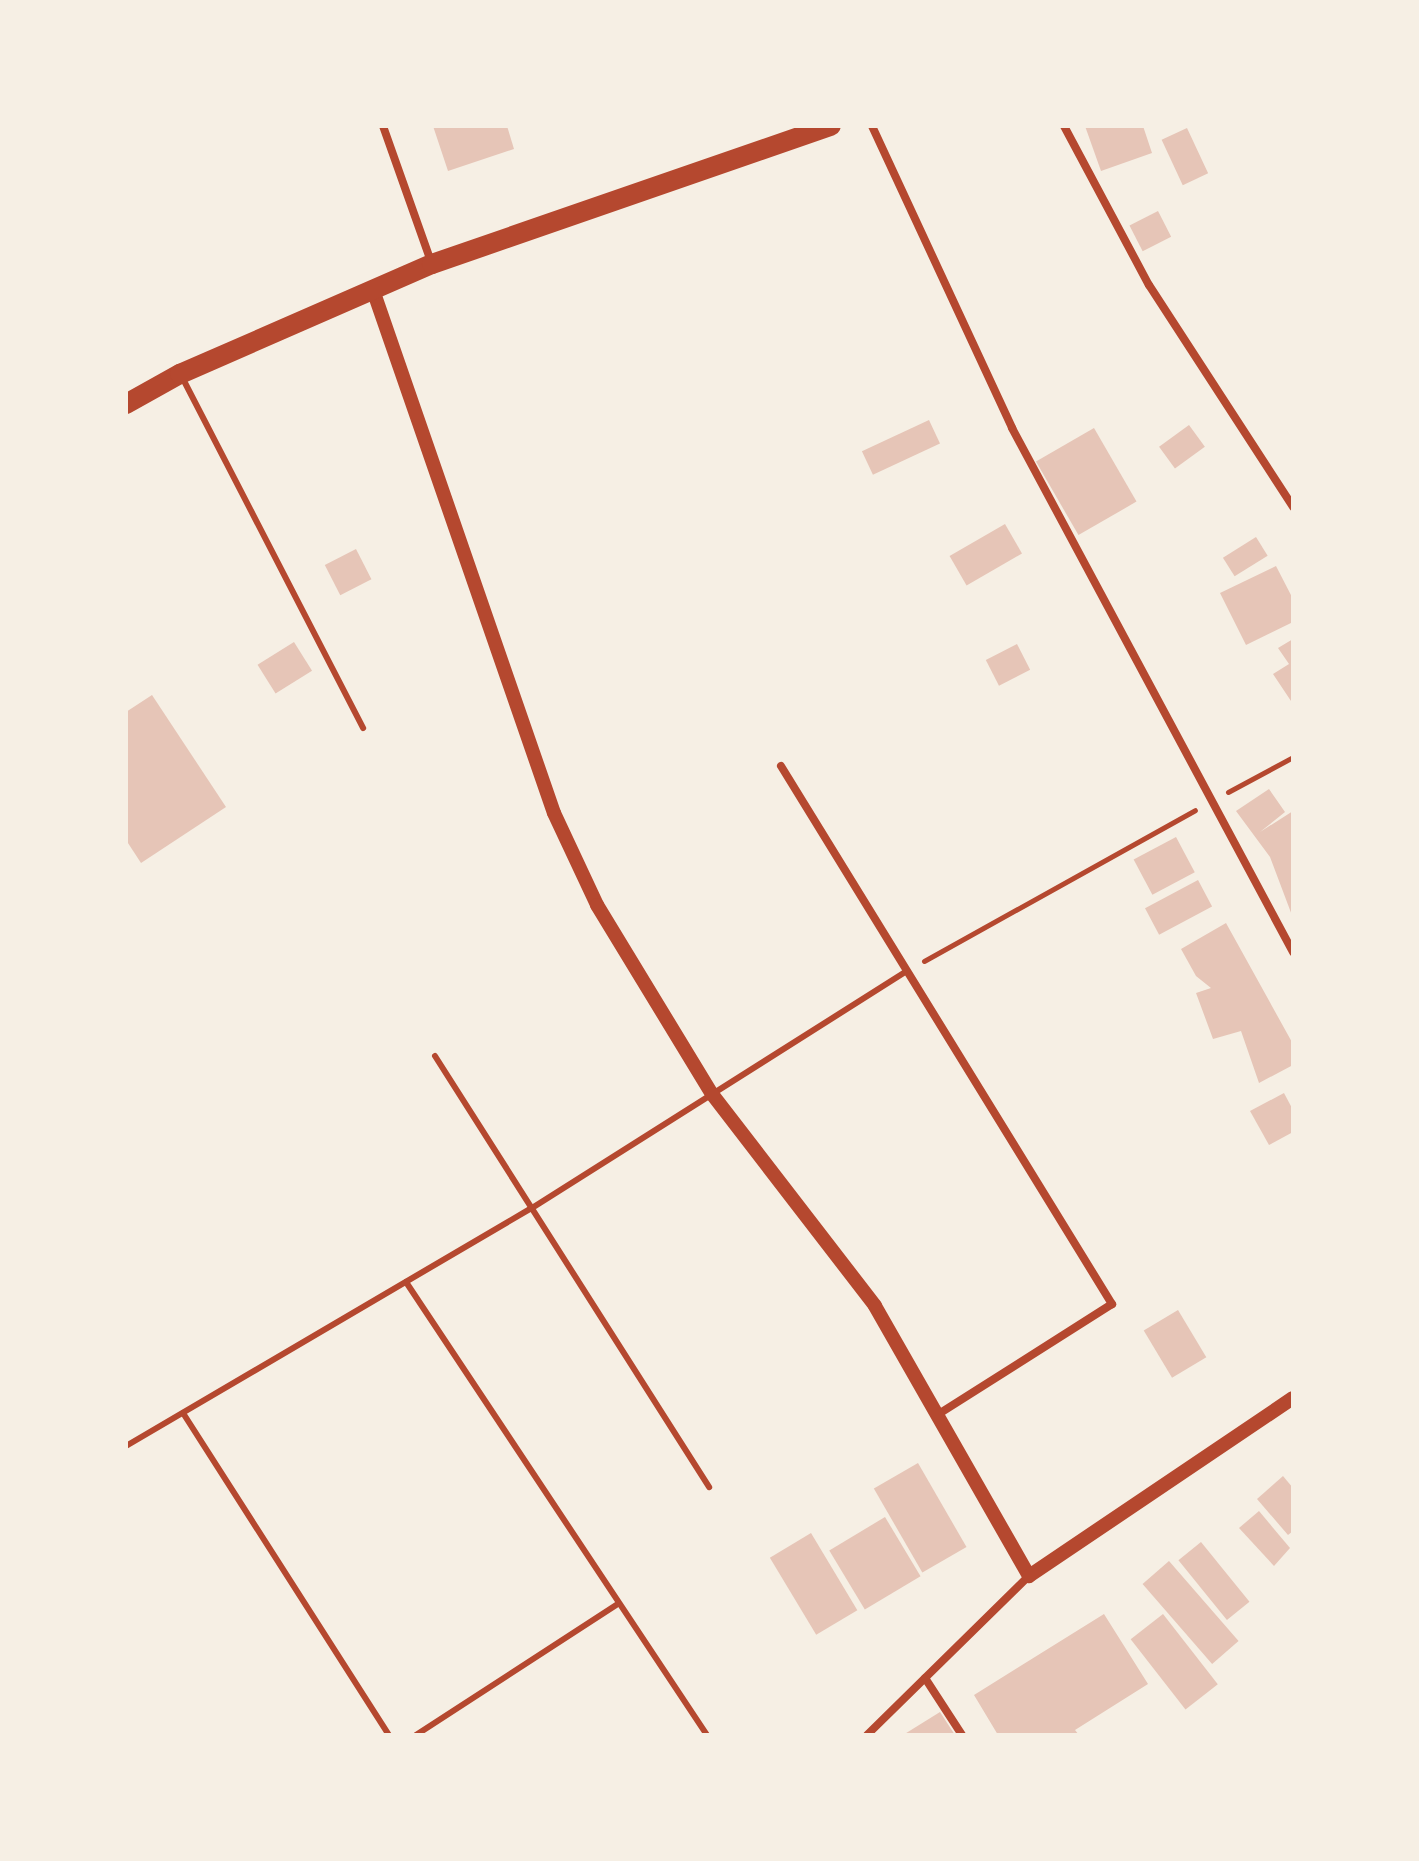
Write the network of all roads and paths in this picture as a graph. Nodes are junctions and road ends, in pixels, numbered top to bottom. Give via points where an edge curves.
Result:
1 (383, 126) edge
2 (831, 126) edge
3 (872, 126) edge
4 (1064, 126) edge
5 (432, 264) junction
6 (373, 290) junction
7 (180, 374) junction
8 (126, 404) edge
9 (1293, 507) edge
10 (363, 728) dead end
11 (1293, 757) edge
12 (781, 766) dead end
13 (1212, 800) junction
14 (1293, 952) edge
15 (906, 972) junction
16 (435, 1056) dead end
17 (712, 1094) junction
18 (532, 1208) junction
19 (406, 1282) junction
20 (1293, 1398) edge
21 (183, 1413) junction
22 (937, 1415) junction
23 (126, 1446) edge
24 (709, 1487) dead end
25 (1029, 1576) junction
26 (618, 1604) junction
27 (925, 1678) junction
28 (389, 1735) edge
29 (416, 1735) edge
30 (707, 1735) edge
31 (867, 1735) edge
32 (962, 1735) edge

1 - 5 street
2 - 5 main road
3 - 13 street via 1012,428
4 - 9 street via 1149,285
5 - 6 main road
6 - 7 main road
6 - 17 street via 554,813 597,905
7 - 8 main road
7 - 10 lane
11 - 13 path
12 - 15 street
13 - 14 street
13 - 15 path
15 - 17 lane
15 - 22 street via 1112,1304
16 - 18 lane
17 - 18 lane
17 - 22 street via 875,1306
18 - 19 lane
18 - 24 lane
19 - 21 lane
19 - 26 lane
20 - 25 street
21 - 23 lane
21 - 28 lane
22 - 25 street
25 - 27 street
26 - 29 lane
26 - 30 lane
27 - 31 street
27 - 32 street

